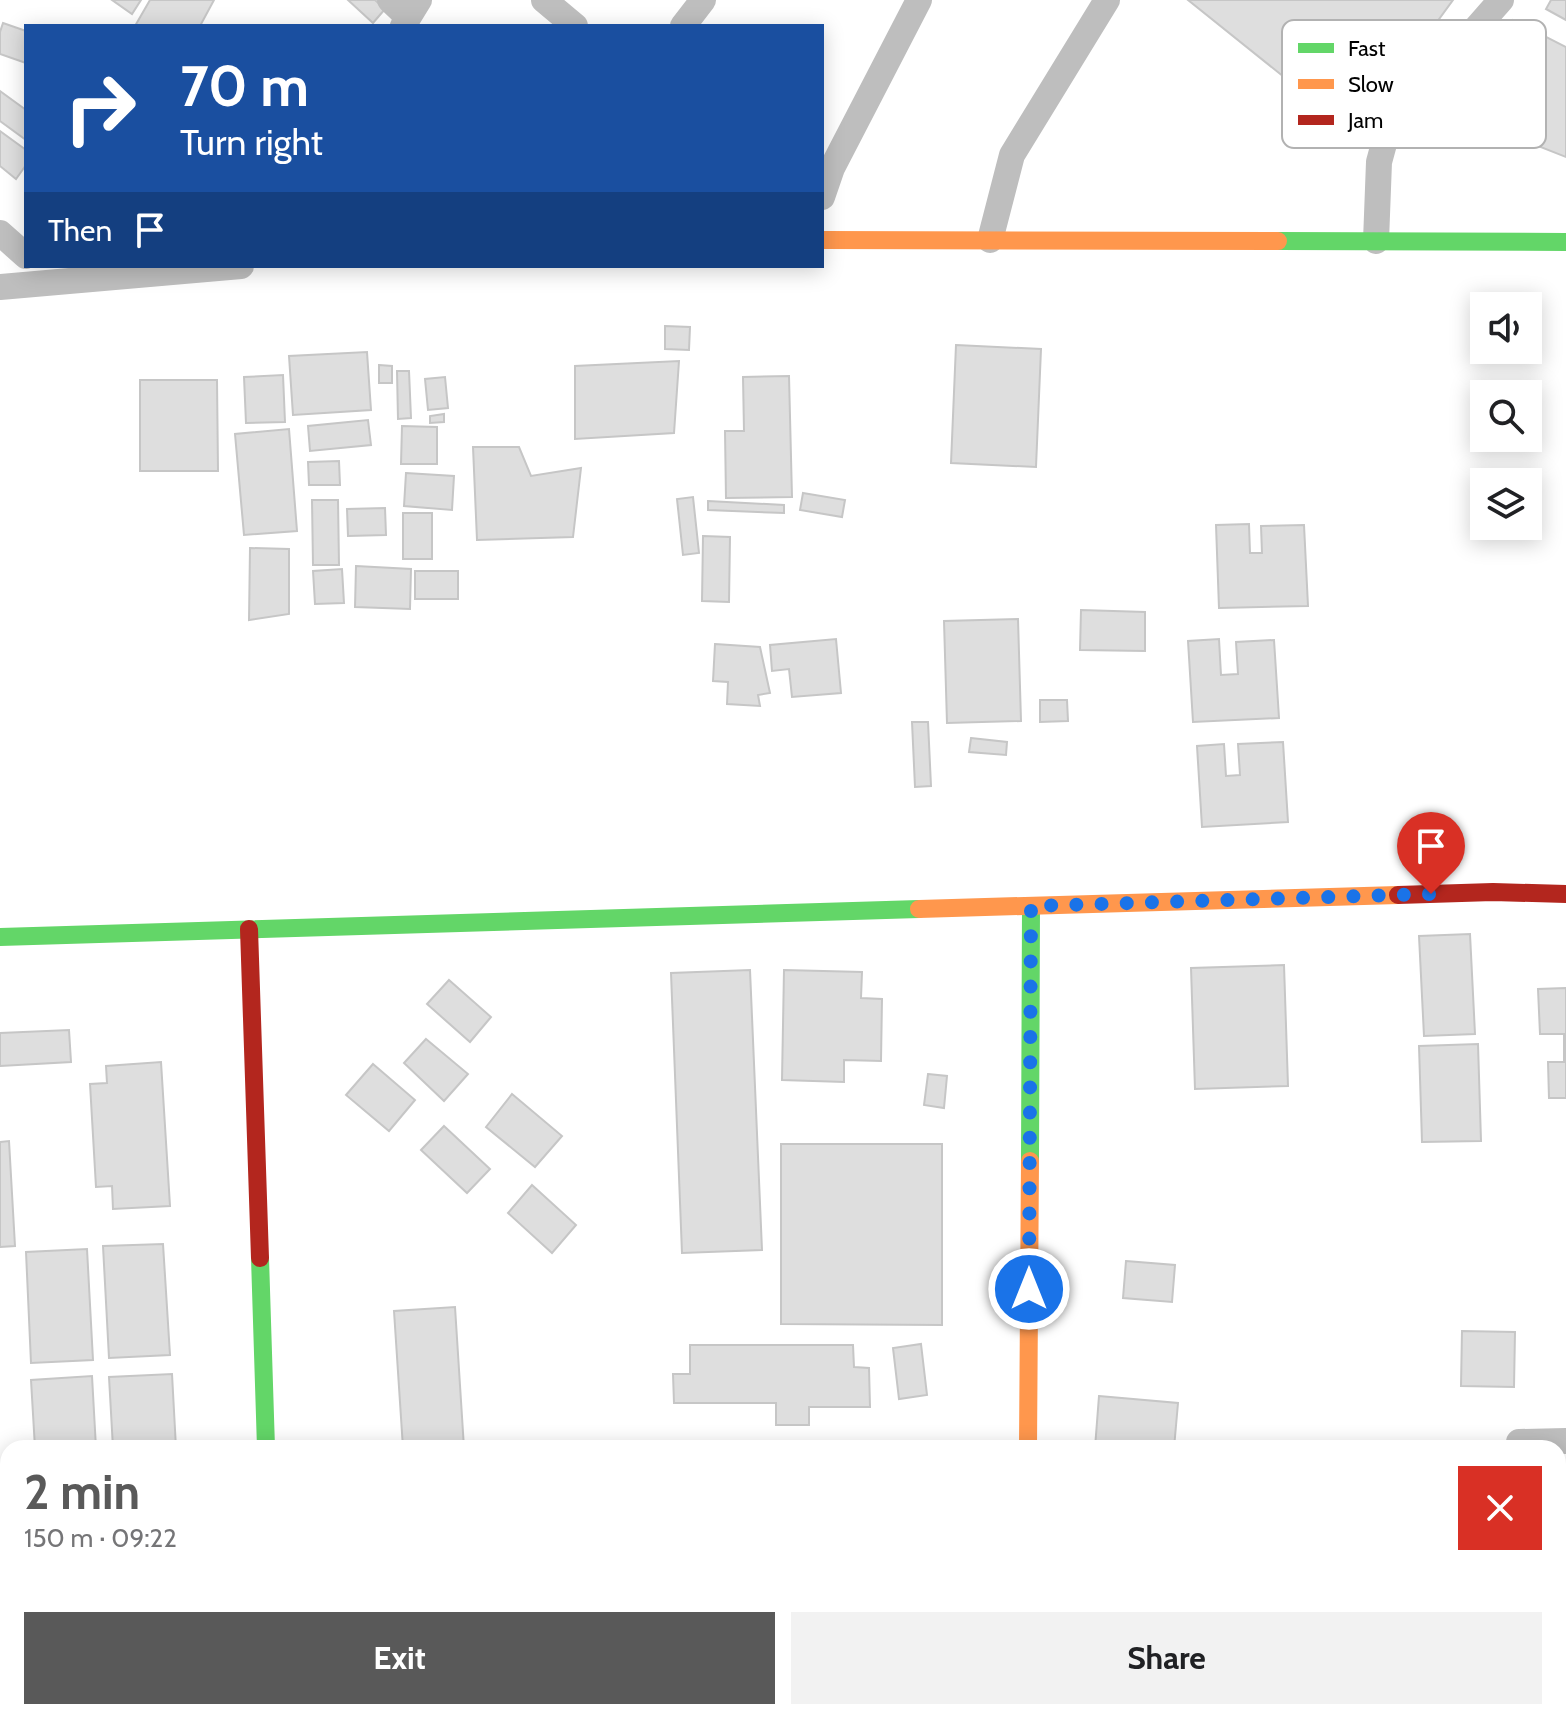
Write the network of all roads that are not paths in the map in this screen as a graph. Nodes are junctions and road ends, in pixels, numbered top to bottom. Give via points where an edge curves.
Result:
1 (544, 0) edge
2 (703, 0) edge
3 (919, 0) edge
4 (1107, 0) edge
5 (1501, 0) edge
6 (1483, 20) edge
7 (573, 24) edge
8 (685, 24) edge
9 (1383, 148) edge
10 (824, 191) edge
11 (0, 233) edge
12 (824, 240) edge
13 (990, 240) junction
14 (1376, 241) junction
15 (1566, 242) edge
16 (24, 254) edge
17 (192, 268) edge
18 (46, 274) edge
19 (0, 287) edge
20 (1566, 894) edge
21 (1031, 906) junction
22 (249, 929) junction
23 (0, 937) edge
24 (266, 1440) edge
25 (1028, 1440) edge

1 - 7 street
2 - 8 street
3 - 10 street
4 - 13 street via 1012,155
5 - 6 street
9 - 14 street
11 - 16 street
12 - 13 street
13 - 14 street
14 - 15 street
17 - 18 street
18 - 19 street
20 - 21 street
21 - 22 street
21 - 25 street
22 - 23 street
22 - 24 street

